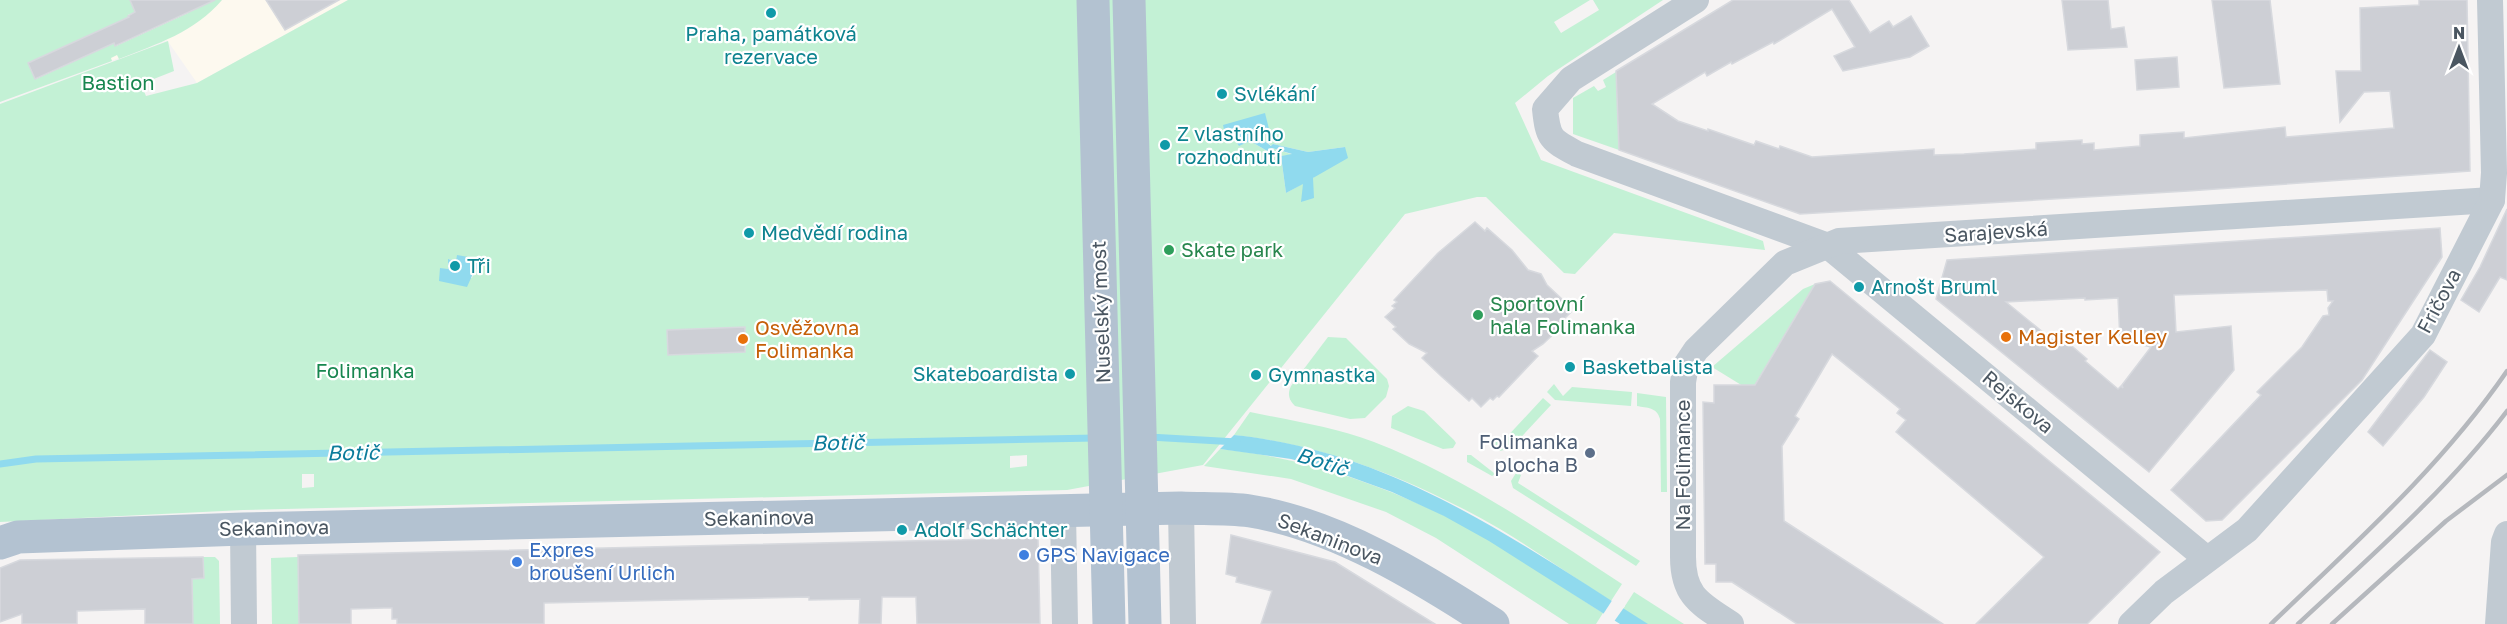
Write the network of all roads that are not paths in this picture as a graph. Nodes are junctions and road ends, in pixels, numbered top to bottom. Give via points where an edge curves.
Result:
1 (1093, 0) edge
2 (1129, 0) edge
3 (1696, 0) edge
4 (2490, 0) edge
5 (2492, 200) junction
6 (1828, 246) junction
7 (1181, 508) junction
8 (1063, 512) junction
9 (243, 529) junction
10 (2507, 534) edge
11 (0, 543) edge
12 (2207, 559) junction
13 (244, 624) edge
14 (1065, 624) edge
15 (1109, 624) edge
16 (1145, 624) edge
17 (1182, 624) edge
18 (1493, 624) edge
19 (1731, 624) edge
20 (2131, 624) edge
21 (2498, 624) edge

1 - 15 main road, Nuselský most, bridge
2 - 16 main road, Nuselský most, bridge
3 - 6 street via 1571,79 1545,109 1547,128 1554,142 1577,154
4 - 5 street, Fričova
5 - 6 street, Sarajevská via 1839,241
5 - 12 street, Fričova via 2423,334 2247,530
6 - 12 street, Rejskova
6 - 19 street, Na Folimance via 1785,263 1696,350 1686,365 1683,571 1694,597
7 - 8 main road, Sekaninova
7 - 17 street
7 - 18 main road, Sekaninova via 1249,511 1302,524 1380,556
8 - 9 main road, Sekaninova
8 - 14 street
9 - 11 main road, Sekaninova via 18,537
9 - 13 street
10 - 21 street
12 - 20 street

